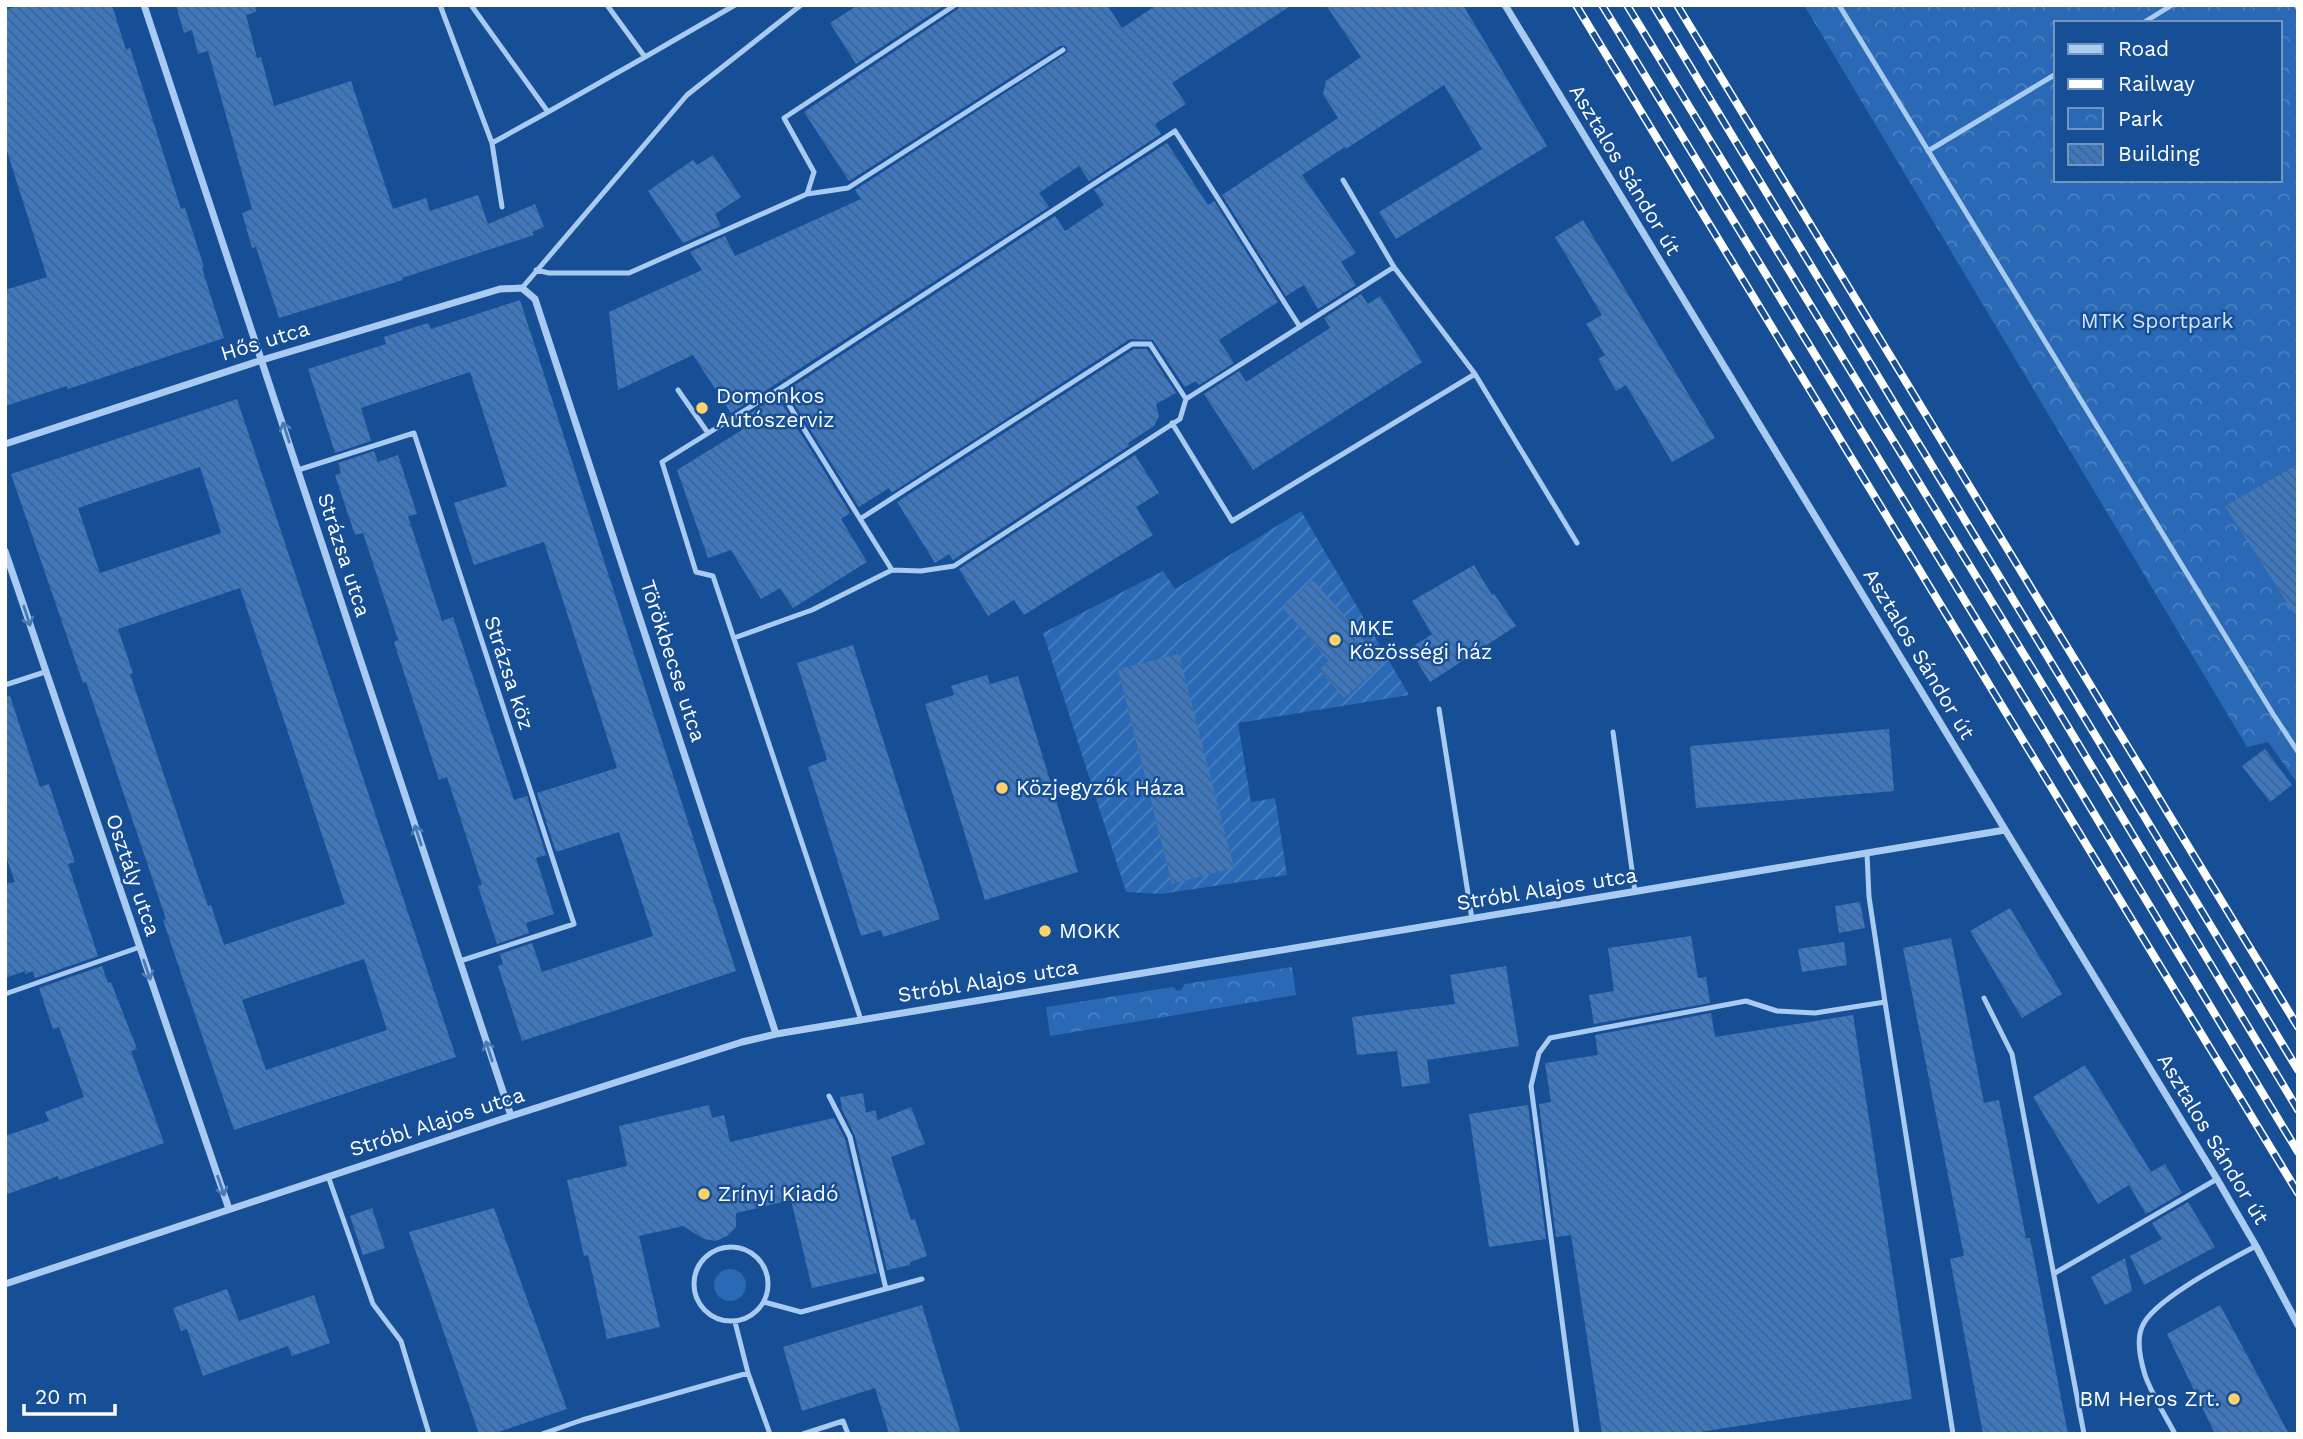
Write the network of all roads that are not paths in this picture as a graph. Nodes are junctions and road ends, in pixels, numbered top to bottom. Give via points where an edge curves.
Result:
1 (144, 5) edge
2 (440, 5) edge
3 (471, 5) edge
4 (607, 5) edge
5 (735, 5) edge
6 (801, 5) edge
7 (955, 5) edge
8 (1505, 5) edge
9 (1839, 5) edge
10 (2172, 5) edge
11 (2146, 21) edge
12 (1063, 50) dead end
13 (645, 57) junction
14 (2054, 75) edge
15 (548, 112) junction
16 (492, 143) junction
17 (1928, 151) junction
18 (1343, 180) dead end
19 (807, 194) junction
20 (502, 207) dead end
21 (1394, 267) junction
22 (536, 270) junction
23 (522, 288) junction
24 (1300, 327) junction
25 (262, 360) junction
26 (1475, 374) junction
27 (779, 389) junction
28 (677, 390) dead end
29 (1186, 399) junction
30 (1172, 423) junction
31 (708, 433) junction
32 (5, 444) edge
33 (298, 470) junction
34 (860, 519) junction
35 (1577, 543) dead end
36 (5, 551) edge
37 (892, 570) junction
38 (734, 638) junction
39 (45, 672) junction
40 (5, 685) edge
41 (1439, 709) dead end
42 (1614, 732) dead end
43 (2298, 751) edge
44 (2005, 830) junction
45 (1867, 853) junction
46 (1635, 892) junction
47 (1472, 919) junction
48 (140, 947) junction
49 (460, 961) junction
50 (5, 994) edge
51 (1984, 998) dead end
52 (1885, 1002) junction
53 (861, 1020) junction
54 (776, 1034) junction
55 (828, 1096) dead end
56 (511, 1115) junction
57 (328, 1176) junction
58 (2217, 1179) junction
59 (229, 1209) junction
60 (2256, 1246) junction
61 (2055, 1273) junction
62 (922, 1279) dead end
63 (5, 1284) edge
64 (886, 1289) junction
65 (764, 1302) junction
66 (735, 1322) junction
67 (2298, 1325) edge
68 (748, 1373) junction
69 (429, 1434) edge
70 (542, 1434) edge
71 (770, 1434) edge
72 (803, 1434) edge
73 (848, 1434) edge
74 (1577, 1434) edge
75 (1953, 1434) edge
76 (2084, 1434) edge
77 (2175, 1434) edge

1 - 25 street, Strázsa utca
2 - 16 lane
3 - 15 lane
4 - 13 lane
5 - 13 lane
6 - 22 lane via 687,95
7 - 19 lane via 784,118 814,172
8 - 44 street, Asztalos Sándor út
9 - 17 lane
10 - 11 lane
12 - 19 lane via 848,188
13 - 15 lane
14 - 17 lane
15 - 16 lane
16 - 20 lane
17 - 43 lane
18 - 21 lane
19 - 22 lane via 629,273
21 - 24 lane
21 - 26 lane
22 - 23 lane
23 - 25 street, Hős utca via 500,289
23 - 54 street, Törökbecse utca via 535,299
24 - 27 lane via 1175,131
24 - 29 lane
25 - 32 street, Hős utca
33 -> 25 street, Strázsa utca
26 - 30 lane via 1232,521
26 - 35 lane
27 - 31 lane
27 - 34 lane
28 - 31 lane
29 - 30 lane via 1180,419
29 - 34 lane via 1150,344 1132,344
30 - 37 lane via 954,566
31 - 38 lane via 662,462 696,572 712,576
49 -> 33 street, Strázsa utca
33 - 49 lane, Strázsa köz via 414,433 434,493 574,924
34 - 37 lane
36 -> 39 street, Osztály utca
37 - 38 lane via 812,610
38 - 53 lane
39 - 40 lane
39 - 48 street, Osztály utca
41 - 47 lane
42 - 46 lane
44 - 45 street, Stróbl Alajos utca
44 - 58 street, Asztalos Sándor út
45 - 46 street, Stróbl Alajos utca
45 - 52 lane
46 - 47 street, Stróbl Alajos utca
47 - 53 street, Stróbl Alajos utca
48 - 50 lane
48 -> 59 street, Osztály utca
56 -> 49 street, Strázsa utca
51 - 61 lane via 2012,1054
52 - 74 lane via 1815,1013 1777,1011 1746,1001 1550,1038 1539,1053 1531,1086
52 - 75 lane
53 - 54 street, Stróbl Alajos utca
54 - 56 street, Stróbl Alajos utca
55 - 64 lane via 850,1138
56 - 57 street, Stróbl Alajos utca
57 - 59 street, Stróbl Alajos utca
57 - 69 lane via 373,1304 401,1341
58 - 60 street, Asztalos Sándor út
58 - 61 lane
59 - 63 street, Stróbl Alajos utca
60 - 67 street, Asztalos Sándor út
60 - 77 lane via 2203,1275 2154,1310 2141,1327 2146,1377
61 - 76 lane
62 - 64 lane
64 - 65 lane via 801,1312
65 - 66 lane via 752,1315
65 - 66 lane via 768,1284 764,1267 752,1254 736,1247 718,1250 703,1260 695,1276 695,1293 703,1309 718,1319
66 - 68 lane
68 - 70 lane
68 - 71 lane
72 - 73 lane via 843,1421

